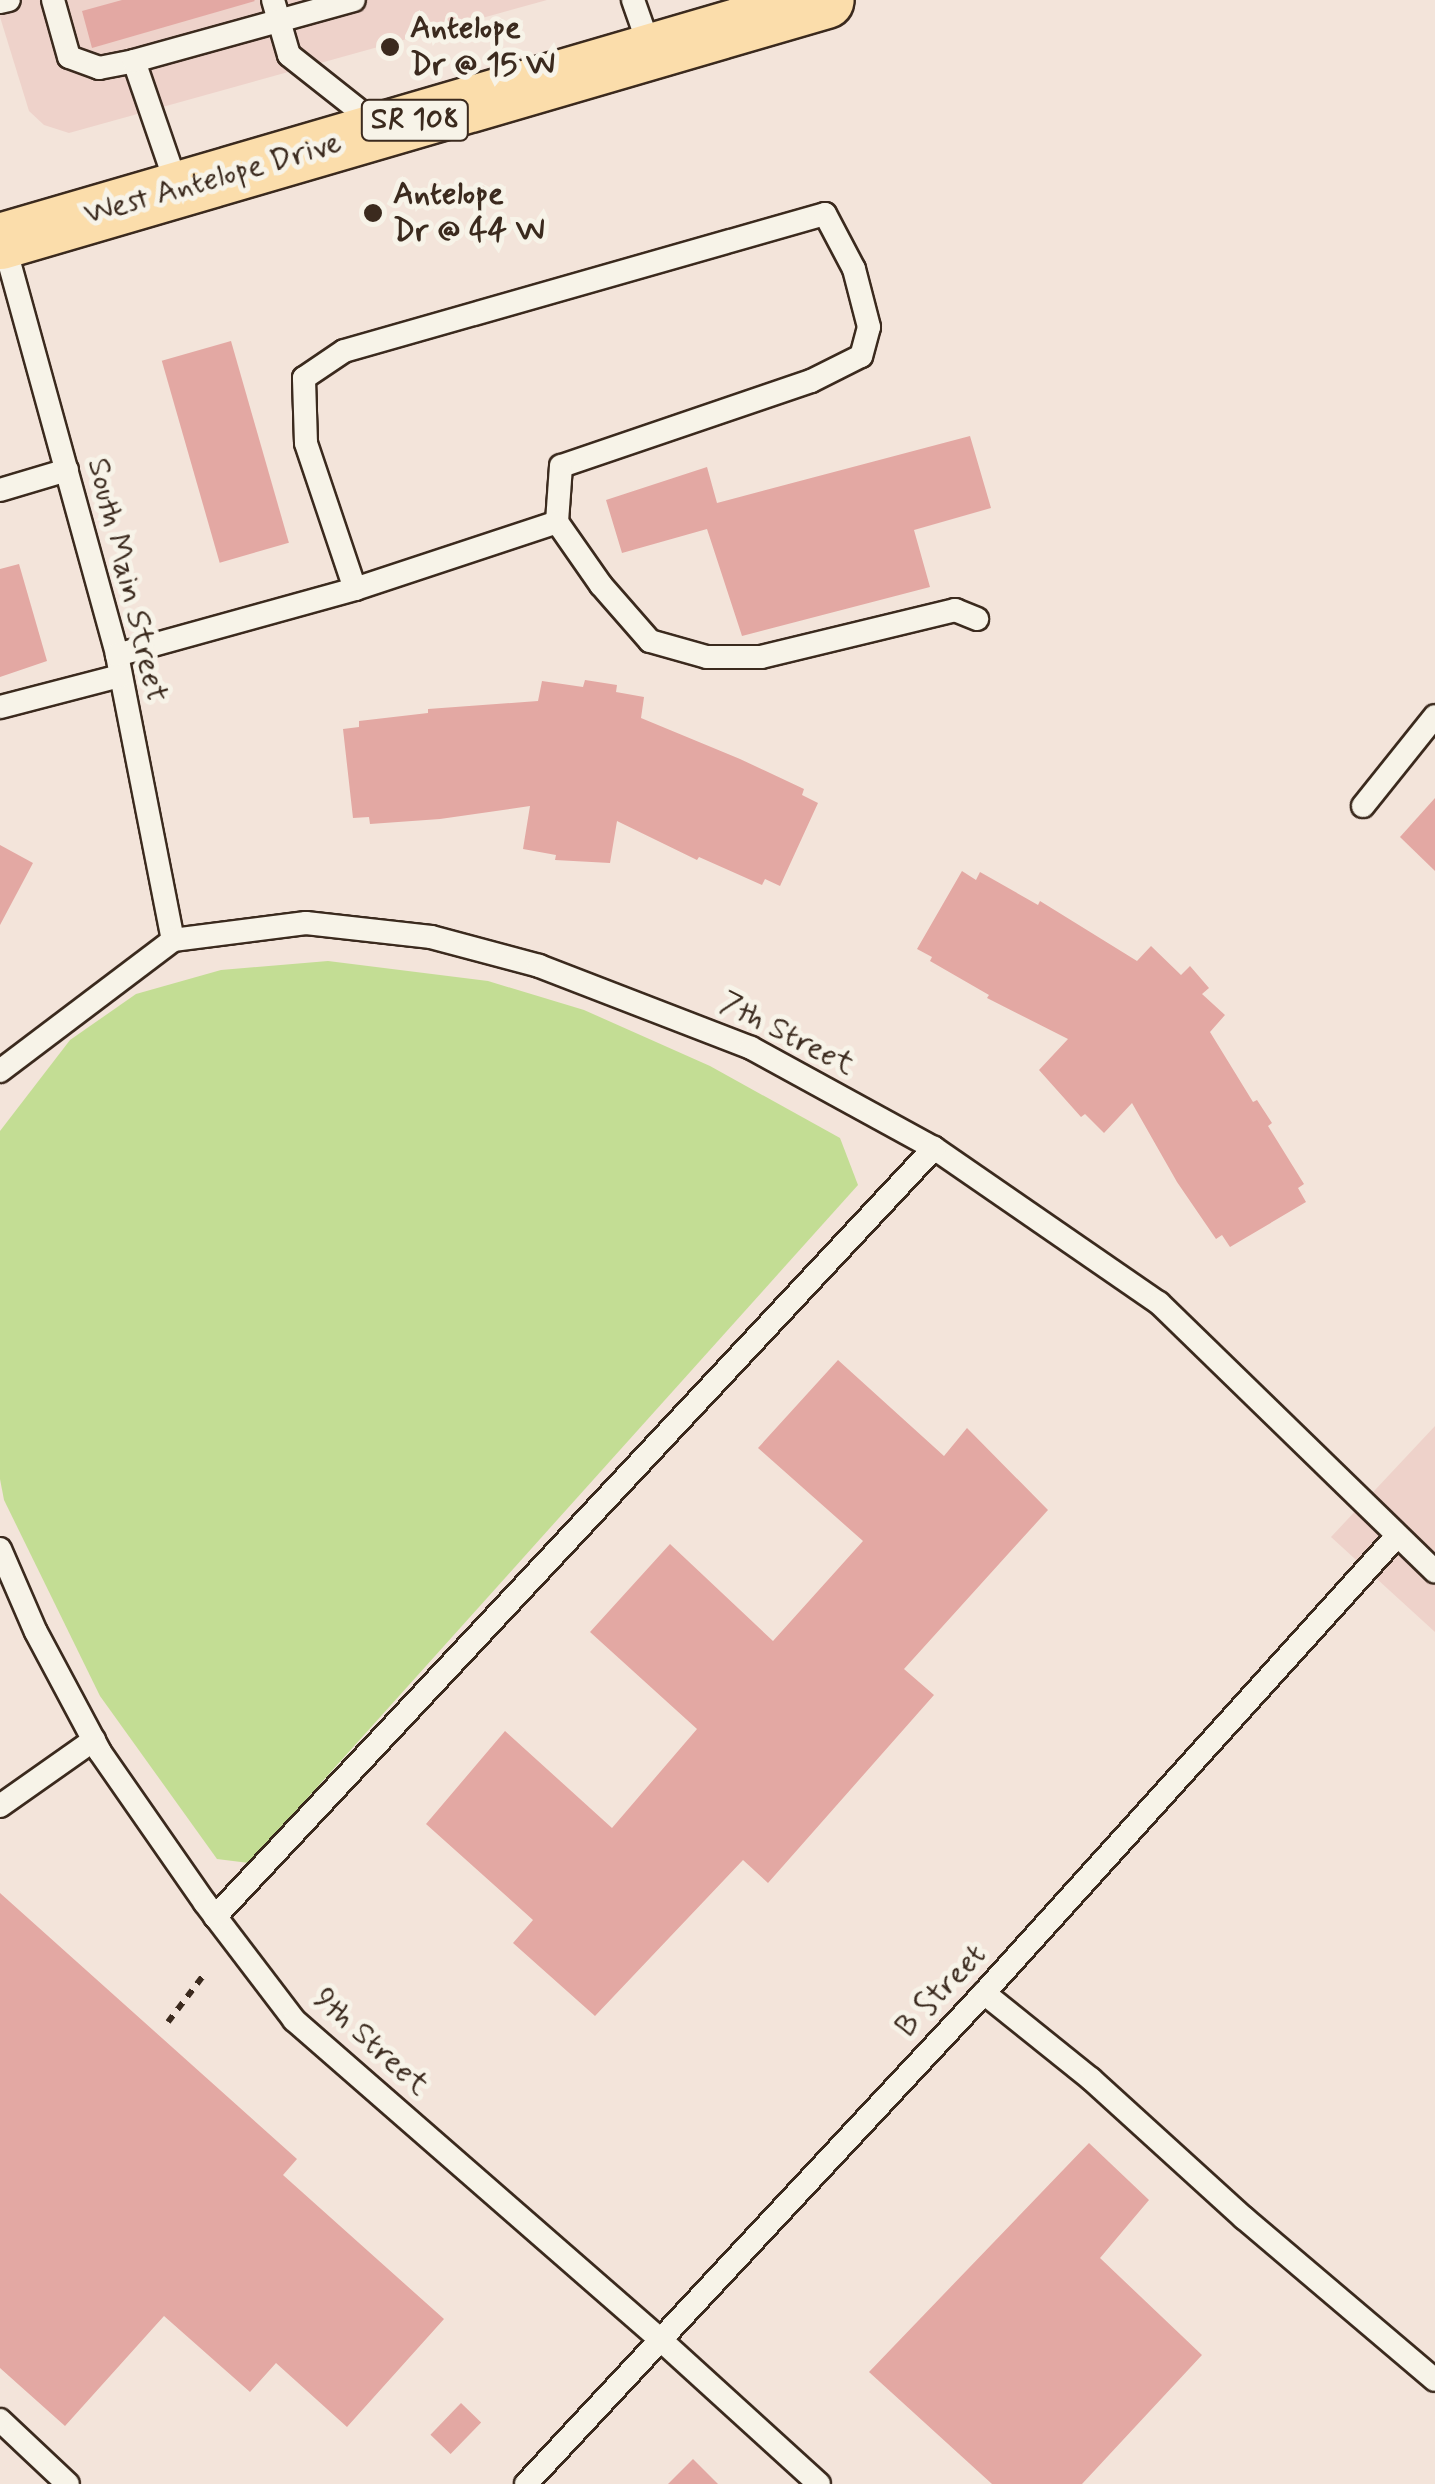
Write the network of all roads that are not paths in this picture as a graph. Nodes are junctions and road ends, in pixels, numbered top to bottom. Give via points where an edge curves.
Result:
1 (9, 0) edge
2 (53, 0) edge
3 (354, 0) edge
4 (633, 0) edge
5 (826, 0) edge
6 (0, 2) edge
7 (313, 6) edge
8 (276, 10) edge
9 (651, 51) junction
10 (134, 61) junction
11 (382, 130) junction
12 (178, 190) junction
13 (2, 241) edge
14 (67, 470) junction
15 (0, 490) edge
16 (557, 522) junction
17 (355, 589) junction
18 (976, 618) dead end
19 (118, 666) junction
20 (0, 707) edge
21 (1435, 716) edge
22 (1362, 806) dead end
23 (173, 940) junction
24 (1, 1069) edge
25 (934, 1148) junction
26 (1397, 1536) junction
27 (0, 1550) edge
28 (1435, 1571) edge
29 (94, 1740) junction
30 (0, 1806) edge
31 (215, 1917) junction
32 (984, 1993) junction
33 (662, 2341) junction
34 (1435, 2380) edge
35 (0, 2420) edge
36 (68, 2484) edge
37 (526, 2484) edge
38 (818, 2484) edge

1 - 6 lane
2 - 10 lane via 68,57 99,68
3 - 7 lane
4 - 9 lane
5 - 9 main road, West Antelope Drive / SR 108
7 - 8 lane
8 - 10 lane
8 - 11 lane via 290,55
9 - 11 main road, West Antelope Drive / SR 108
10 - 12 lane
11 - 12 main road, West Antelope Drive / SR 108
12 - 13 main road, West Antelope Drive / SR 108
13 - 14 lane, South Main Street
14 - 15 lane
14 - 19 lane, South Main Street
16 - 17 lane
16 - 17 lane via 561,466 811,380 862,356 869,327 854,269 825,214 344,352 304,378 306,443
16 - 18 lane via 650,640 707,656 761,657 955,610
17 - 19 lane
19 - 20 lane
19 - 23 lane, South Main Street
21 - 22 lane
23 - 24 lane, 7th Street
23 - 25 lane, 7th Street via 306,923 432,937 540,966 751,1048
25 - 26 lane, 7th Street via 1159,1304
25 - 31 lane
26 - 28 lane, 7th Street
26 - 32 lane, B Street
27 - 29 lane, 9th Street
29 - 30 lane
29 - 31 lane, 9th Street
31 - 33 lane, 9th Street via 294,2020
32 - 33 lane, B Street
32 - 34 lane via 1092,2079
33 - 37 lane, B Street
33 - 38 lane, 9th Street
35 - 36 lane

